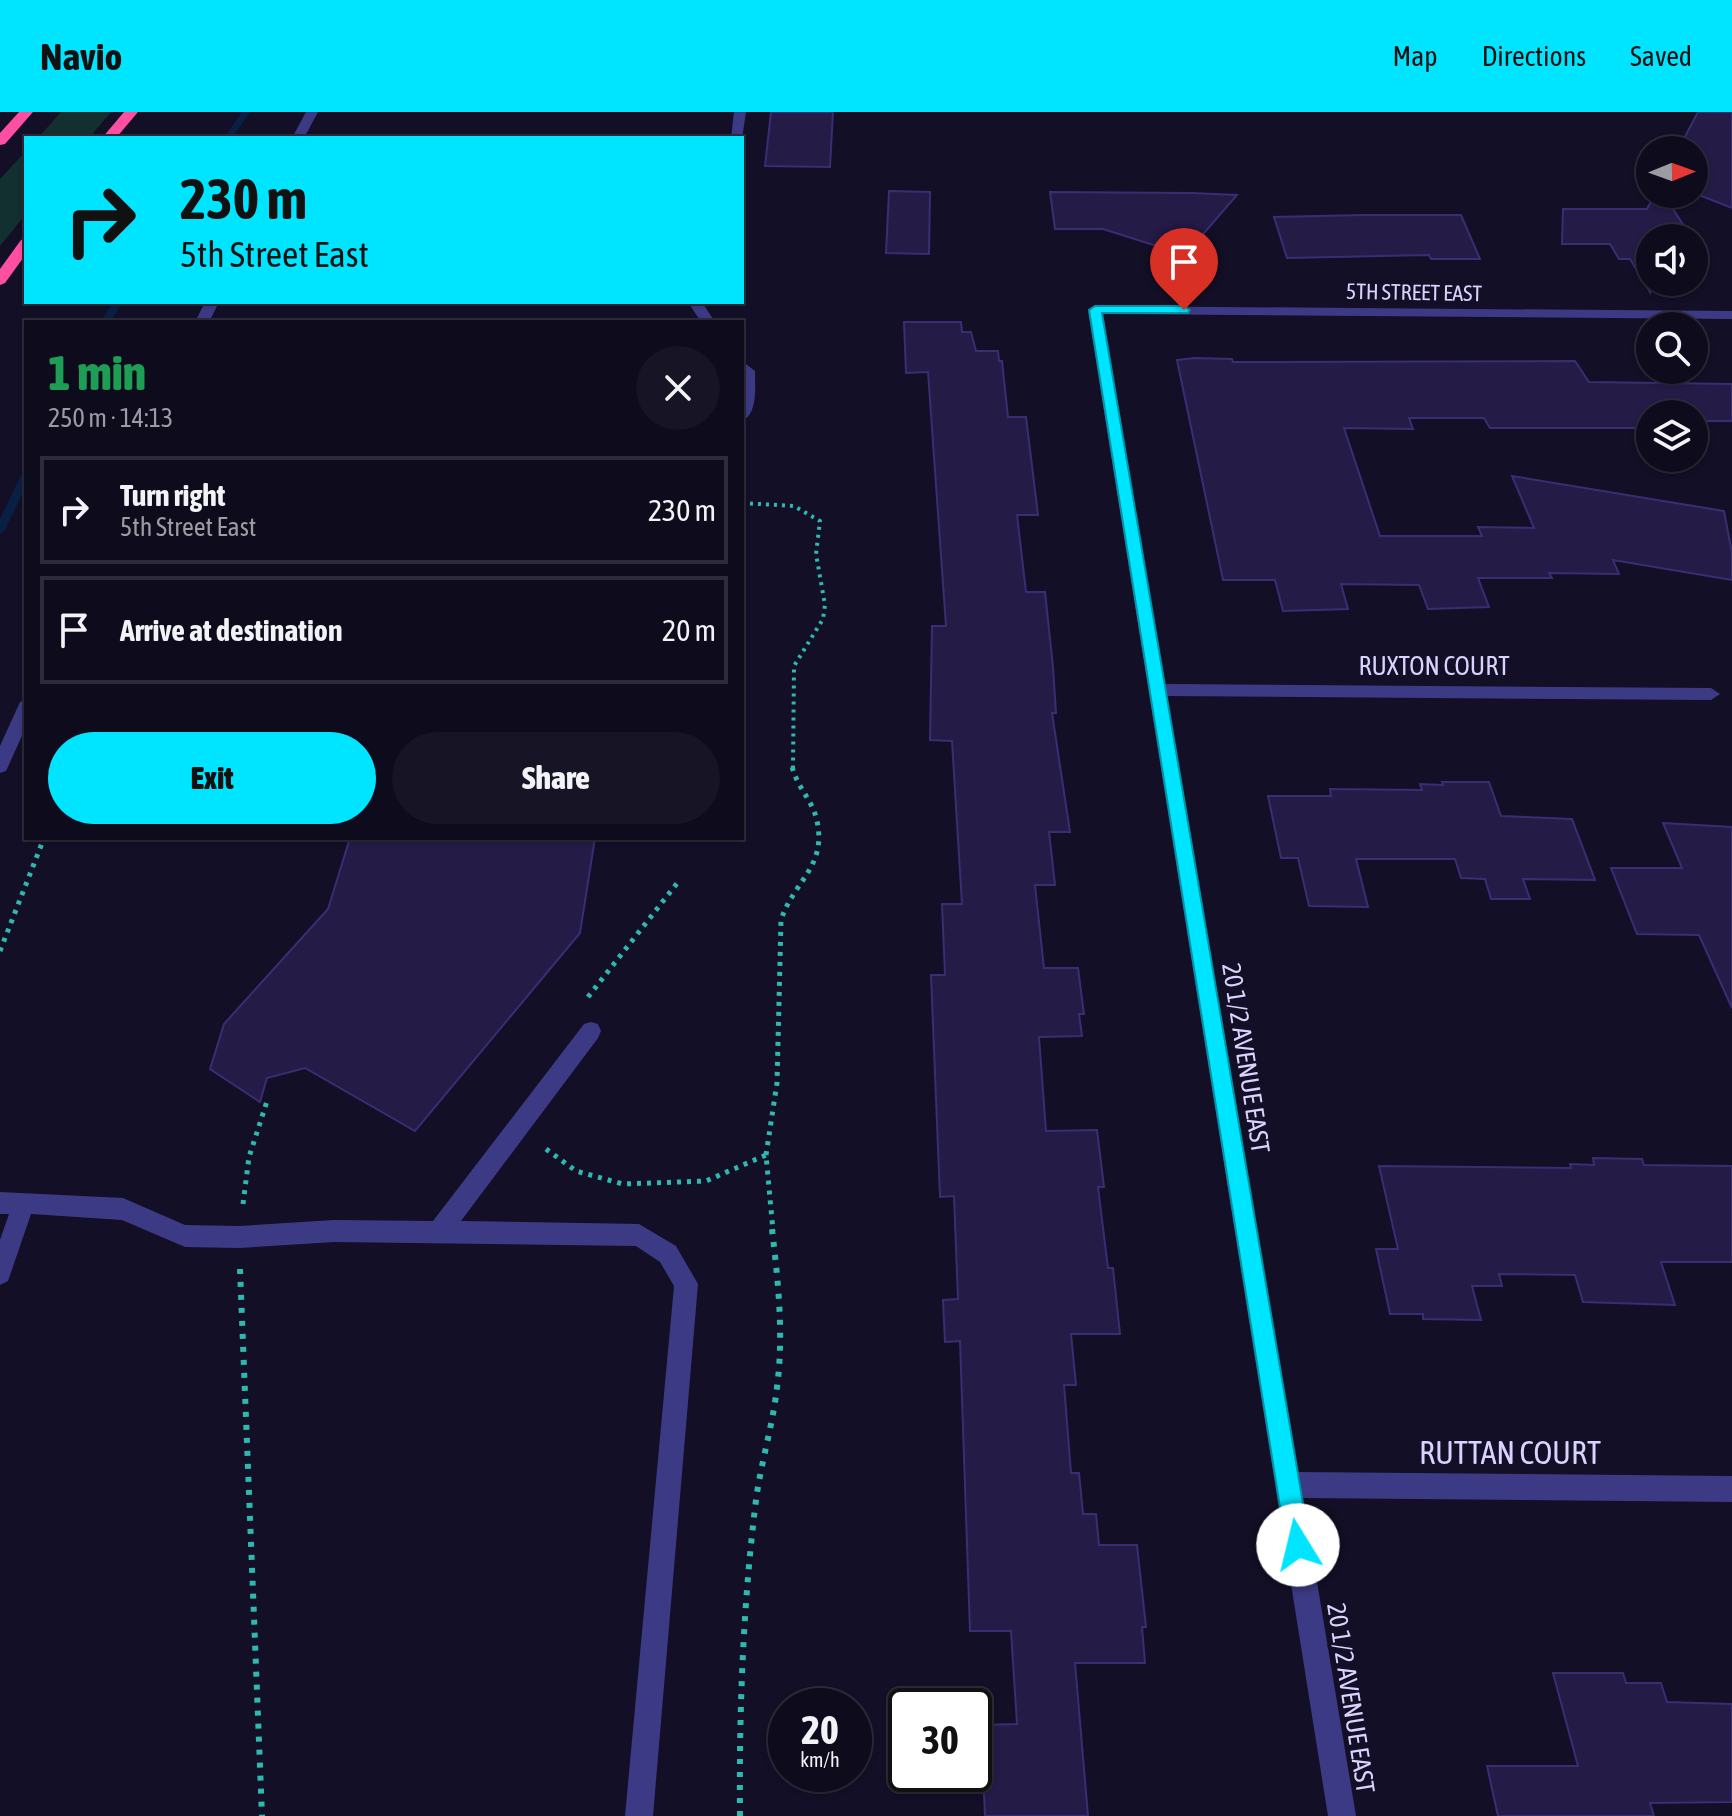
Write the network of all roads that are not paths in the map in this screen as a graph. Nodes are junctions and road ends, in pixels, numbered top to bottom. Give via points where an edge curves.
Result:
1 (26, 112) edge
2 (131, 112) edge
3 (312, 112) edge
4 (740, 112) edge
5 (111, 136) edge
6 (299, 136) edge
7 (737, 136) edge
8 (0, 141) edge
9 (24, 246) edge
10 (0, 280) edge
11 (1095, 310) joint
12 (1732, 315) edge
13 (744, 367) edge
14 (744, 411) edge
15 (1156, 690) junction
16 (1711, 694) dead end
17 (24, 712) edge
18 (0, 766) edge
19 (591, 1031) dead end
20 (12, 1203) edge
21 (438, 1233) junction
22 (0, 1273) edge
23 (1288, 1485) junction
24 (1732, 1489) edge
25 (639, 1816) edge
26 (1342, 1816) edge

1 - 8 highway
2 - 5 highway
3 - 6 street
4 - 7 street
9 - 10 highway
11 - 12 street, 5TH STREET EAST
11 - 15 street, 20 1/2 AVENUE EAST
13 - 14 street
15 - 16 street, RUXTON COURT
15 - 23 street, 20 1/2 AVENUE EAST
17 - 18 street
19 - 21 street
20 - 21 street via 123,1209 185,1236
20 - 22 street
21 - 25 street via 639,1235 668,1254 686,1284
23 - 24 street, RUTTAN COURT
23 - 26 street, 20 1/2 AVENUE EAST

